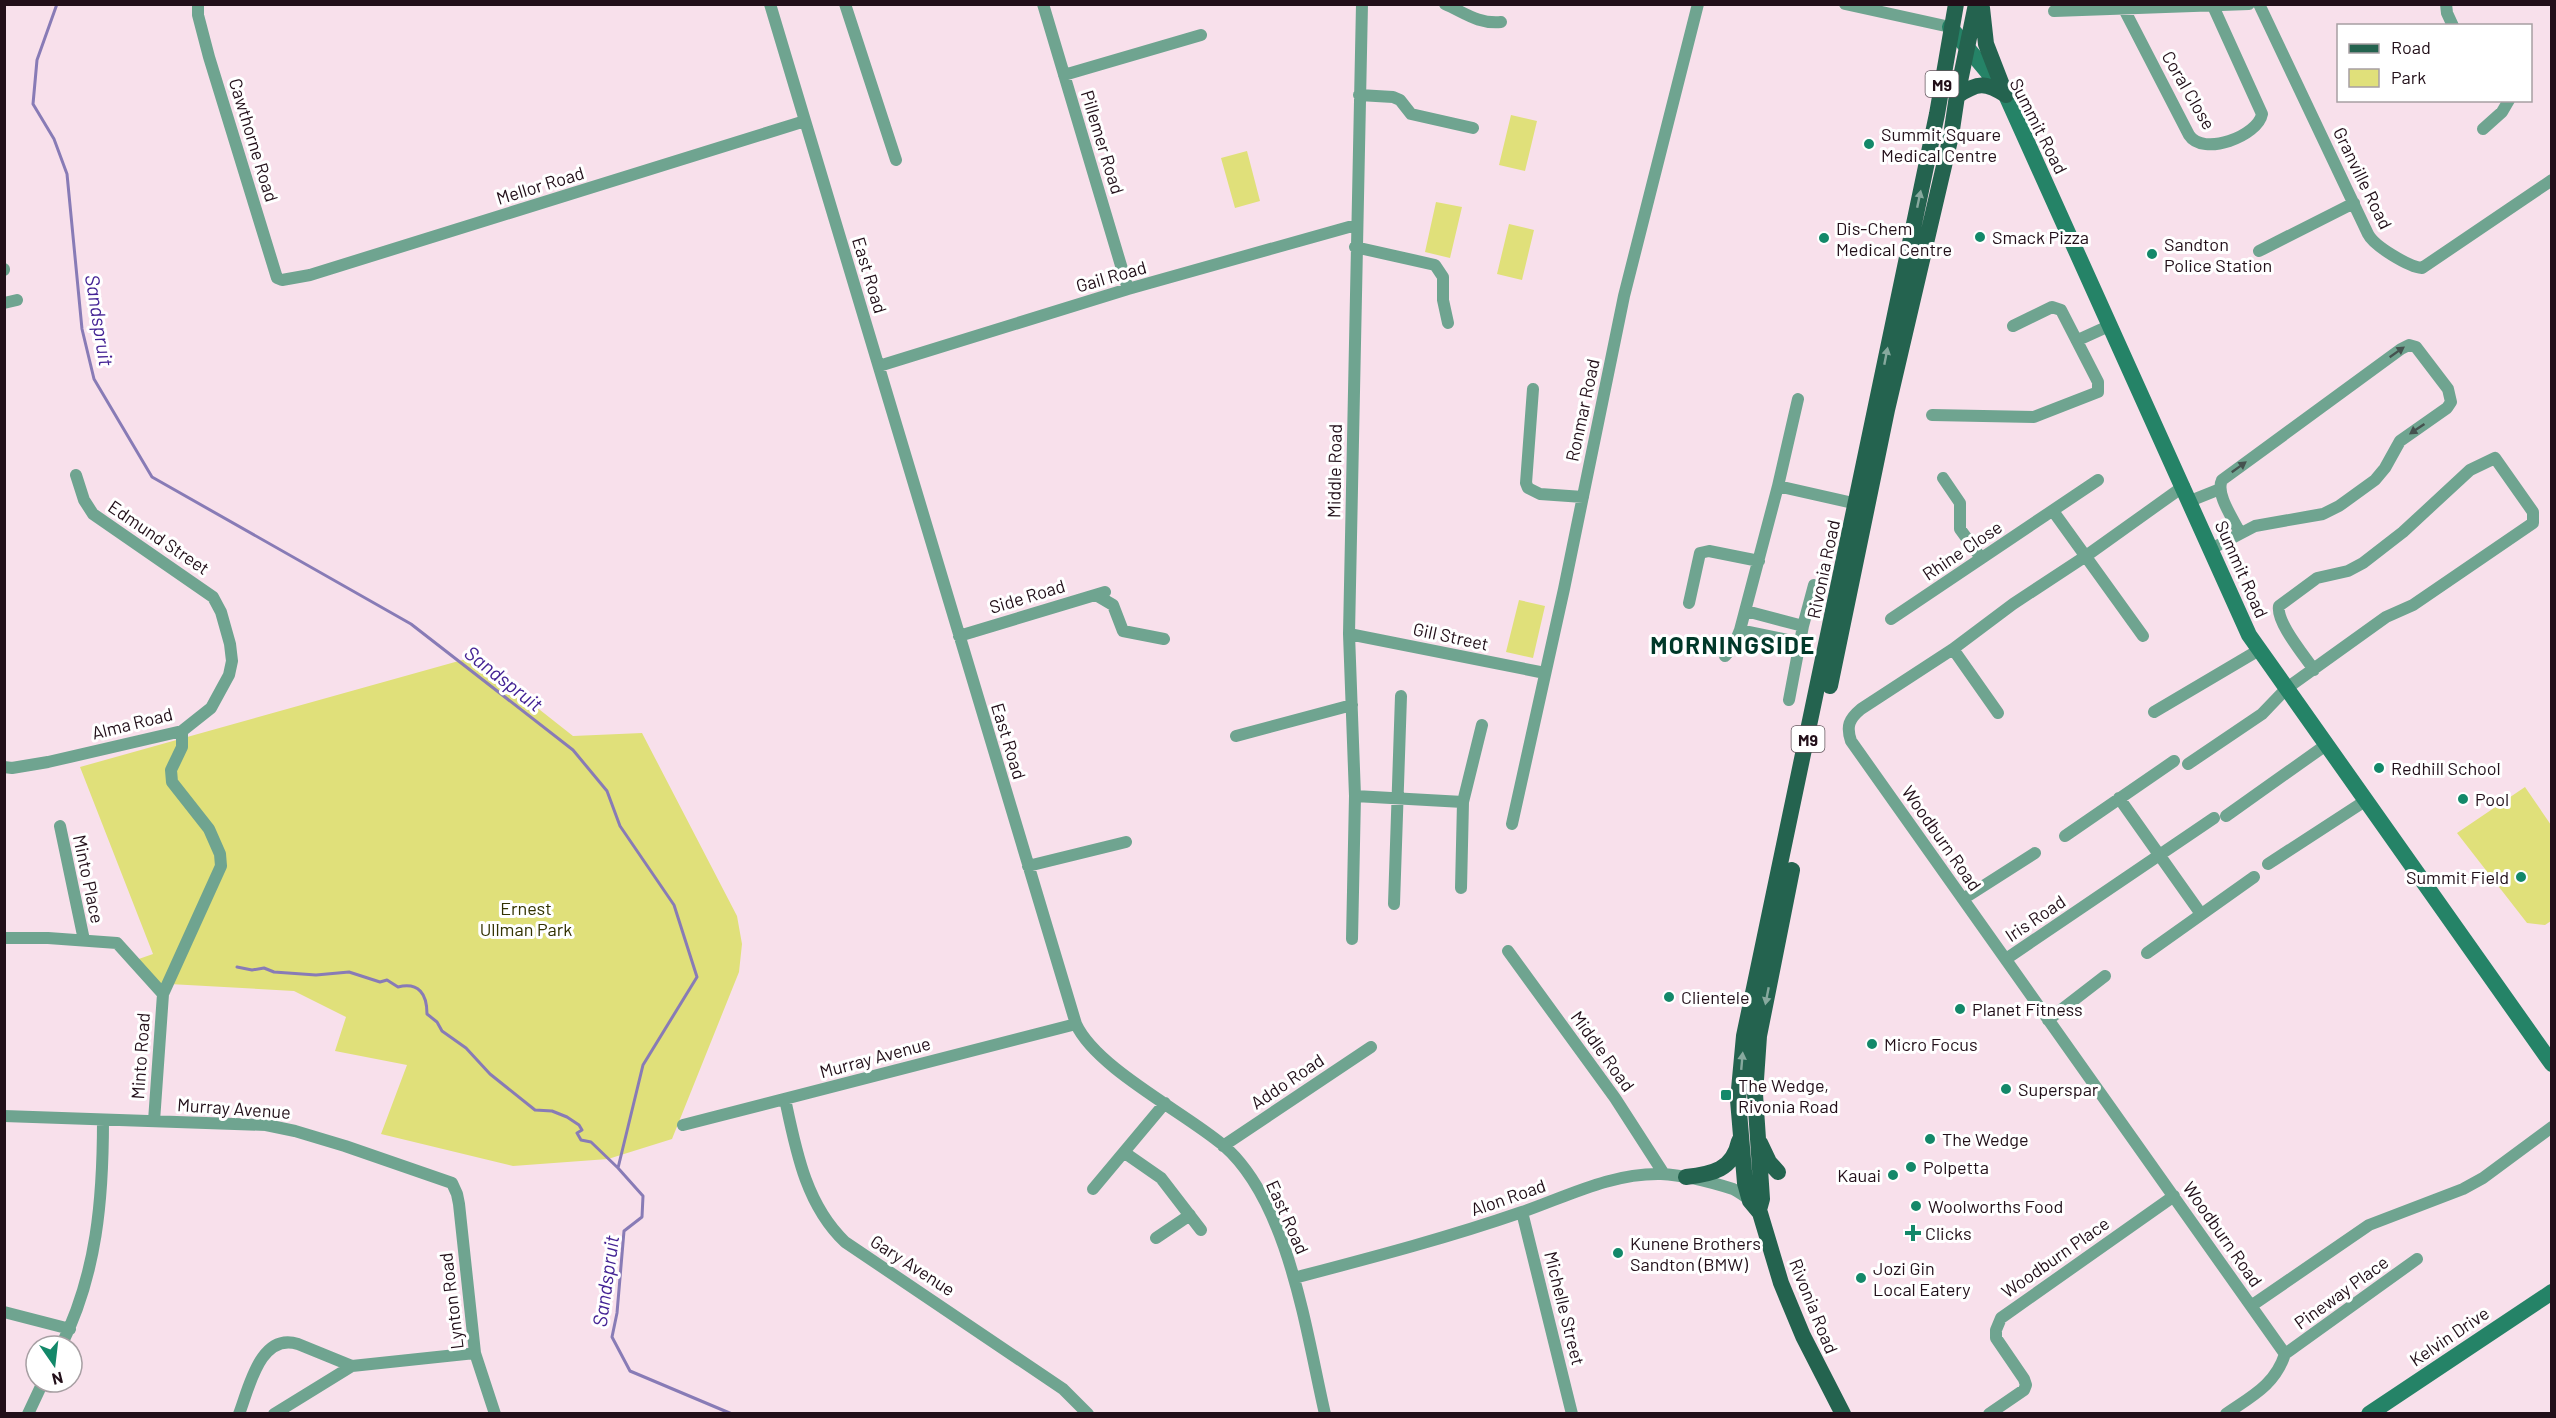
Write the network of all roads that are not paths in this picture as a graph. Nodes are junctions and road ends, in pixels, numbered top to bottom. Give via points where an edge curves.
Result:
1 (198, 4) edge
2 (770, 4) edge
3 (845, 4) edge
4 (1043, 4) edge
5 (1362, 4) edge
6 (1445, 4) edge
7 (1698, 4) edge
8 (1845, 4) edge
9 (1956, 4) edge
10 (1976, 4) edge
11 (1982, 4) edge
12 (2249, 4) edge
13 (2259, 4) edge
14 (2446, 4) edge
15 (2213, 6) edge
16 (2124, 9) junction
17 (1898, 10) edge
18 (2054, 10) dead end
19 (1501, 22) dead end
20 (2452, 24) edge
21 (1950, 27) junction
22 (1202, 35) dead end
23 (1968, 49) junction
24 (1064, 75) junction
25 (2006, 94) junction
26 (1359, 95) junction
27 (1957, 96) junction
28 (2508, 102) edge
29 (805, 121) junction
30 (1473, 128) dead end
31 (2483, 129) dead end
32 (896, 160) dead end
33 (2552, 180) edge
34 (2354, 203) junction
35 (1356, 225) junction
36 (1355, 246) junction
37 (2259, 251) dead end
38 (285, 280) joint
39 (1917, 281) junction
40 (1128, 289) junction
41 (1898, 297) junction
42 (1448, 323) dead end
43 (2111, 325) junction
44 (2013, 326) dead end
45 (2078, 340) junction
46 (879, 366) junction
47 (1533, 389) dead end
48 (1798, 399) dead end
49 (1932, 415) dead end
50 (76, 475) dead end
51 (1943, 478) dead end
52 (2098, 480) dead end
53 (1778, 486) junction
54 (2220, 489) junction
55 (2187, 493) junction
56 (1583, 497) junction
57 (1863, 505) junction
58 (2053, 511) junction
59 (2241, 533) junction
60 (2211, 549) junction
61 (2086, 556) junction
62 (1981, 558) junction
63 (1759, 561) junction
64 (1814, 585) dead end
65 (1689, 603) dead end
66 (1746, 611) junction
67 (1891, 619) dead end
68 (1803, 626) junction
69 (1740, 630) junction
70 (1349, 634) junction
71 (959, 636) junction
72 (2143, 636) dead end
73 (1164, 639) dead end
74 (1788, 640) dead end
75 (1953, 649) junction
76 (2259, 650) junction
77 (1725, 656) dead end
78 (232, 661) joint
79 (2314, 669) junction
80 (1545, 673) junction
81 (2287, 688) junction
82 (1401, 696) dead end
83 (1789, 700) dead end
84 (1352, 705) junction
85 (2154, 712) dead end
86 (1998, 713) dead end
87 (1482, 725) dead end
88 (182, 731) junction
89 (1236, 736) dead end
90 (2326, 746) junction
91 (2174, 761) dead end
92 (2188, 764) dead end
93 (4, 767) edge
94 (1355, 796) junction
95 (1396, 798) junction
96 (2119, 798) junction
97 (2365, 801) junction
98 (1463, 802) junction
99 (1512, 824) dead end
100 (60, 826) dead end
101 (2066, 836) dead end
102 (1126, 842) dead end
103 (2035, 853) dead end
104 (2159, 855) junction
105 (2268, 864) dead end
106 (1028, 866) junction
107 (2254, 877) dead end
108 (1461, 888) dead end
109 (1963, 899) junction
110 (1394, 904) dead end
111 (2201, 914) junction
112 (4, 938) edge
113 (1352, 939) dead end
114 (84, 940) junction
115 (1508, 951) dead end
116 (2147, 953) dead end
117 (2006, 959) junction
118 (2105, 976) dead end
119 (163, 994) junction
120 (2048, 1020) junction
121 (1076, 1024) junction
122 (1371, 1047) dead end
123 (2552, 1064) edge
124 (784, 1099) junction
125 (1165, 1103) junction
126 (4, 1116) edge
127 (102, 1120) junction
128 (154, 1121) junction
129 (683, 1125) dead end
130 (2552, 1127) edge
131 (1749, 1135) junction
132 (1223, 1146) junction
133 (1125, 1153) junction
134 (1778, 1172) dead end
135 (1664, 1174) junction
136 (1686, 1177) junction
137 (452, 1183) joint
138 (1746, 1184) junction
139 (1093, 1189) dead end
140 (2174, 1196) junction
141 (1522, 1212) junction
142 (1190, 1215) junction
143 (1201, 1230) dead end
144 (1156, 1238) dead end
145 (2417, 1259) dead end
146 (1294, 1278) junction
147 (2552, 1292) edge
148 (2251, 1306) junction
149 (4, 1312) edge
150 (70, 1329) junction
151 (67, 1334) edge
152 (475, 1353) junction
153 (2285, 1354) junction
154 (352, 1366) junction
155 (37, 1394) edge
156 (28, 1413) edge
157 (239, 1413) edge
158 (274, 1413) edge
159 (495, 1413) edge
160 (1088, 1413) edge
161 (1325, 1413) edge
162 (1572, 1413) edge
163 (1842, 1413) edge
164 (1989, 1413) edge
165 (2226, 1413) edge
166 (2369, 1413) edge

1 - 38 street, Cawthorne Road via 209,57 274,268 278,278
2 - 29 street, East Road
3 - 32 street
4 - 24 street, Pillemer Road
5 - 26 street, Middle Road
6 - 19 street via 1477,21
7 - 56 street, Ronmar Road via 1624,296
8 - 17 street
9 - 21 main road, Rivonia Road / M9
10 - 23 main road, Rivonia Road / M9
11 - 25 main road via 1986,44
12 - 15 street
13 - 34 street, Granville Road
14 - 20 street
15 - 16 street
15 - 16 street, Coral Close via 2262,114 2258,124 2247,132 2206,146 2197,144 2189,135
16 - 18 street
17 - 21 street
21 - 23 main road, Summit Road
41 -> 21 main road, Rivonia Road / M9 via 1937,114
22 - 24 street
23 - 25 main road, Summit Road
23 - 27 main road, Rivonia Road / M9
24 - 40 street, Pillemer Road
25 - 27 main road via 1985,85
25 - 43 main road, Summit Road
26 - 30 street via 1393,97 1411,114
26 - 35 street, Middle Road
27 - 39 main road, Rivonia Road / M9
28 - 31 street
29 - 38 street, Mellor Road
29 - 46 street, East Road
33 - 34 street, Granville Road via 2419,268 2373,241
34 - 37 street
35 - 36 street, Middle Road
35 - 40 street, Gail Road
36 - 42 street via 1435,265 1443,277
36 - 70 street, Middle Road
39 - 41 main road via 1909,293
39 - 57 main road, Rivonia Road / M9
40 - 46 street, Gail Road
57 -> 41 main road, Rivonia Road / M9
43 - 45 street
43 - 55 main road, Summit Road
44 - 45 street via 2058,307
45 - 49 street via 2100,386 2095,394 2034,417
46 - 71 street, East Road
47 - 56 street via 1528,488 1540,494
48 - 53 street
50 - 78 street, Edmund Street via 93,514 213,597 221,612
51 - 62 street via 1961,506 1960,529
52 - 58 street, Rhine Close
53 - 57 street
53 - 63 street
54 - 55 street, Woodburn Road
54 - 59 street
54 -> 59 street via 2227,476 2407,345 2419,350 2450,393 2451,405 2400,441 2375,480 2339,506 2323,514 2255,526
55 - 60 main road, Summit Road
55 - 61 street, Woodburn Road
56 - 80 street, Ronmar Road
57 - 131 main road, Rivonia Road / M9 via 1759,1036
58 - 61 street
58 - 62 street, Rhine Close
59 - 60 street
60 - 76 main road, Summit Road
61 - 72 street
61 - 75 street, Woodburn Road
62 - 67 street, Rhine Close
63 - 65 street via 1709,551 1700,553
63 - 66 street
64 - 68 street
66 - 68 street
66 - 69 street
68 - 83 street
69 - 74 street
69 - 77 street
70 - 80 street, Gill Street
70 - 84 street, Middle Road
71 - 73 street, Side Road via 1100,593 1113,605 1123,631
71 - 106 street, East Road
75 - 86 street
75 - 109 street, Woodburn Road via 1861,710 1851,718 1848,728 1851,741
76 - 81 main road, Summit Road
76 - 85 street
78 - 88 street, Alma Road via 211,708
79 - 79 street via 2386,617 2414,604 2533,522 2533,512 2496,458 2470,470 2363,563 2349,571 2317,578 2279,606 2283,624
79 - 81 street
80 - 99 street, Ronmar Road
81 - 90 main road, Summit Road
81 - 92 street via 2262,714
82 - 95 street
84 - 89 street
84 - 94 street, Middle Road
87 - 98 street
88 - 93 street, Alma Road via 48,762
88 - 119 street via 182,747 172,765 171,777 209,830 221,866
90 - 97 main road, Summit Road
90 - 104 street, Iris Road
91 - 96 street
94 - 95 street
94 - 113 street, Middle Road
95 - 98 street
95 - 110 street
96 - 101 street
96 - 104 street
97 - 105 street
97 - 123 main road, Summit Road
98 - 108 street
100 - 114 street, Minto Place
102 - 106 street
103 - 109 street
104 - 111 street
104 - 117 street, Iris Road
106 - 121 street, East Road
107 - 111 street
109 - 117 street, Woodburn Road
111 - 116 street
112 - 114 street, Minto Place
114 - 119 street, Minto Place via 117,943
115 - 135 street, Middle Road via 1615,1098
117 - 120 street, Woodburn Road
118 - 120 street
119 - 128 street, Minto Road
120 - 140 street, Woodburn Road
121 - 124 street, Murray Avenue
121 - 125 street, East Road via 1083,1037 1108,1062
122 - 132 street, Addo Road
124 - 129 street, Murray Avenue
124 - 160 street, Gary Avenue via 808,1189 833,1231 1063,1389
125 - 132 street, East Road
125 - 133 street
126 - 127 street, Murray Avenue
127 - 128 street, Murray Avenue
127 - 150 street via 103,1171 97,1234
128 - 137 street, Murray Avenue via 242,1123 295,1131
130 - 148 street, Woodburn Road via 2463,1189 2369,1225
131 - 134 main road
131 - 136 main road via 1725,1168
131 - 138 main road, Rivonia Road / M9
132 - 146 street, East Road via 1258,1188
133 - 139 street
133 - 142 street via 1161,1178
135 - 136 street, Alon Road
135 - 141 street, Alon Road via 1617,1178
136 - 138 street, Alon Road
137 - 152 street, Lynton Road via 459,1204
138 - 163 main road, Rivonia Road / M9 via 1757,1203 1780,1283
140 - 148 street, Woodburn Road
140 - 164 street, Woodburn Place via 2001,1318 1996,1338 2026,1385
141 - 146 street, Alon Road
141 - 162 street, Michelle Street
142 - 143 street
142 - 144 street
145 - 153 street, Pineway Place
146 - 161 street, East Road
147 - 166 main road, Kelvin Drive
148 - 153 street, Woodburn Road
149 - 150 street
150 - 151 street
152 - 154 street
152 - 159 street, Lynton Road
153 - 165 street via 2272,1381
154 - 157 street via 291,1342 273,1347 261,1358
154 - 158 street
155 - 156 street

